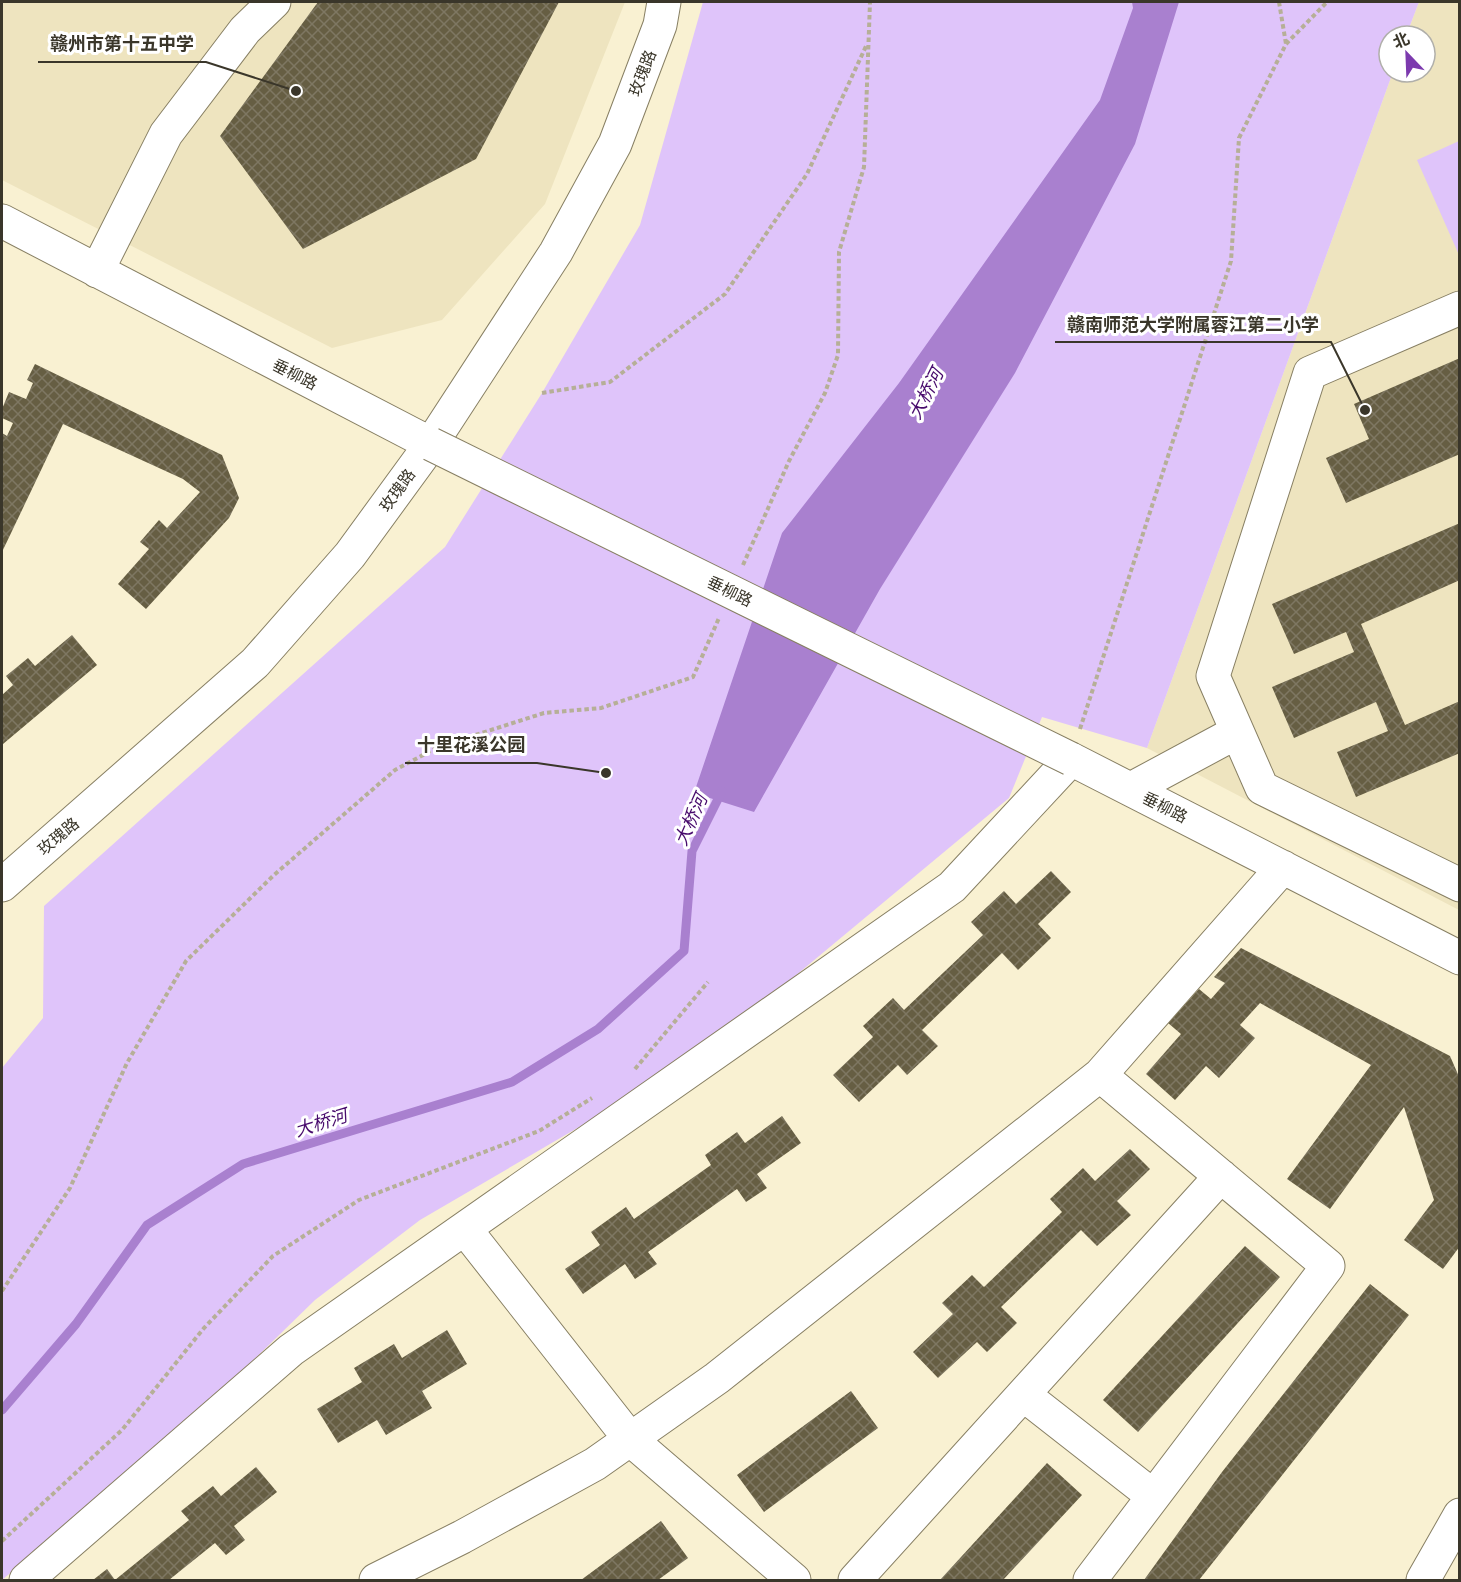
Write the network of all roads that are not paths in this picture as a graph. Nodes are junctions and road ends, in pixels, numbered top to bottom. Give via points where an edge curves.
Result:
1 (273, 2) edge
2 (664, 2) edge
3 (2, 221) edge
4 (98, 271) junction
5 (1460, 308) edge
6 (431, 444) junction
7 (1237, 732) junction
8 (1071, 759) junction
9 (1131, 789) junction
10 (1283, 867) junction
11 (2, 885) edge
12 (1460, 885) edge
13 (1460, 958) edge
14 (1100, 1075) junction
15 (1221, 1176) junction
16 (465, 1229) junction
17 (1024, 1395) junction
18 (630, 1439) junction
19 (1154, 1496) junction
20 (1460, 1515) edge
21 (26, 1581) edge
22 (376, 1581) edge
23 (794, 1581) edge
24 (855, 1581) edge
25 (1090, 1581) edge
26 (1423, 1581) edge

1 - 4 street via 245,30 166,134
2 - 6 street, 玫瑰路 via 660,25 615,144 556,252
3 - 4 street, 垂柳路
4 - 6 street, 垂柳路
5 - 7 street via 1310,373 1213,676
6 - 8 street, 垂柳路, bridge
6 - 11 street, 玫瑰路 via 350,555 255,663
7 - 9 street
7 - 12 street via 1262,788
8 - 9 street, 垂柳路
8 - 16 street via 952,887
9 - 10 street, 垂柳路
10 - 13 street, 垂柳路
10 - 14 street
14 - 15 street
14 - 18 street via 717,1378
15 - 17 street
15 - 19 street via 1328,1266
16 - 18 street
16 - 21 street via 291,1350
17 - 19 street
17 - 24 street
18 - 22 street via 595,1464
18 - 23 street
19 - 25 street
20 - 26 street

